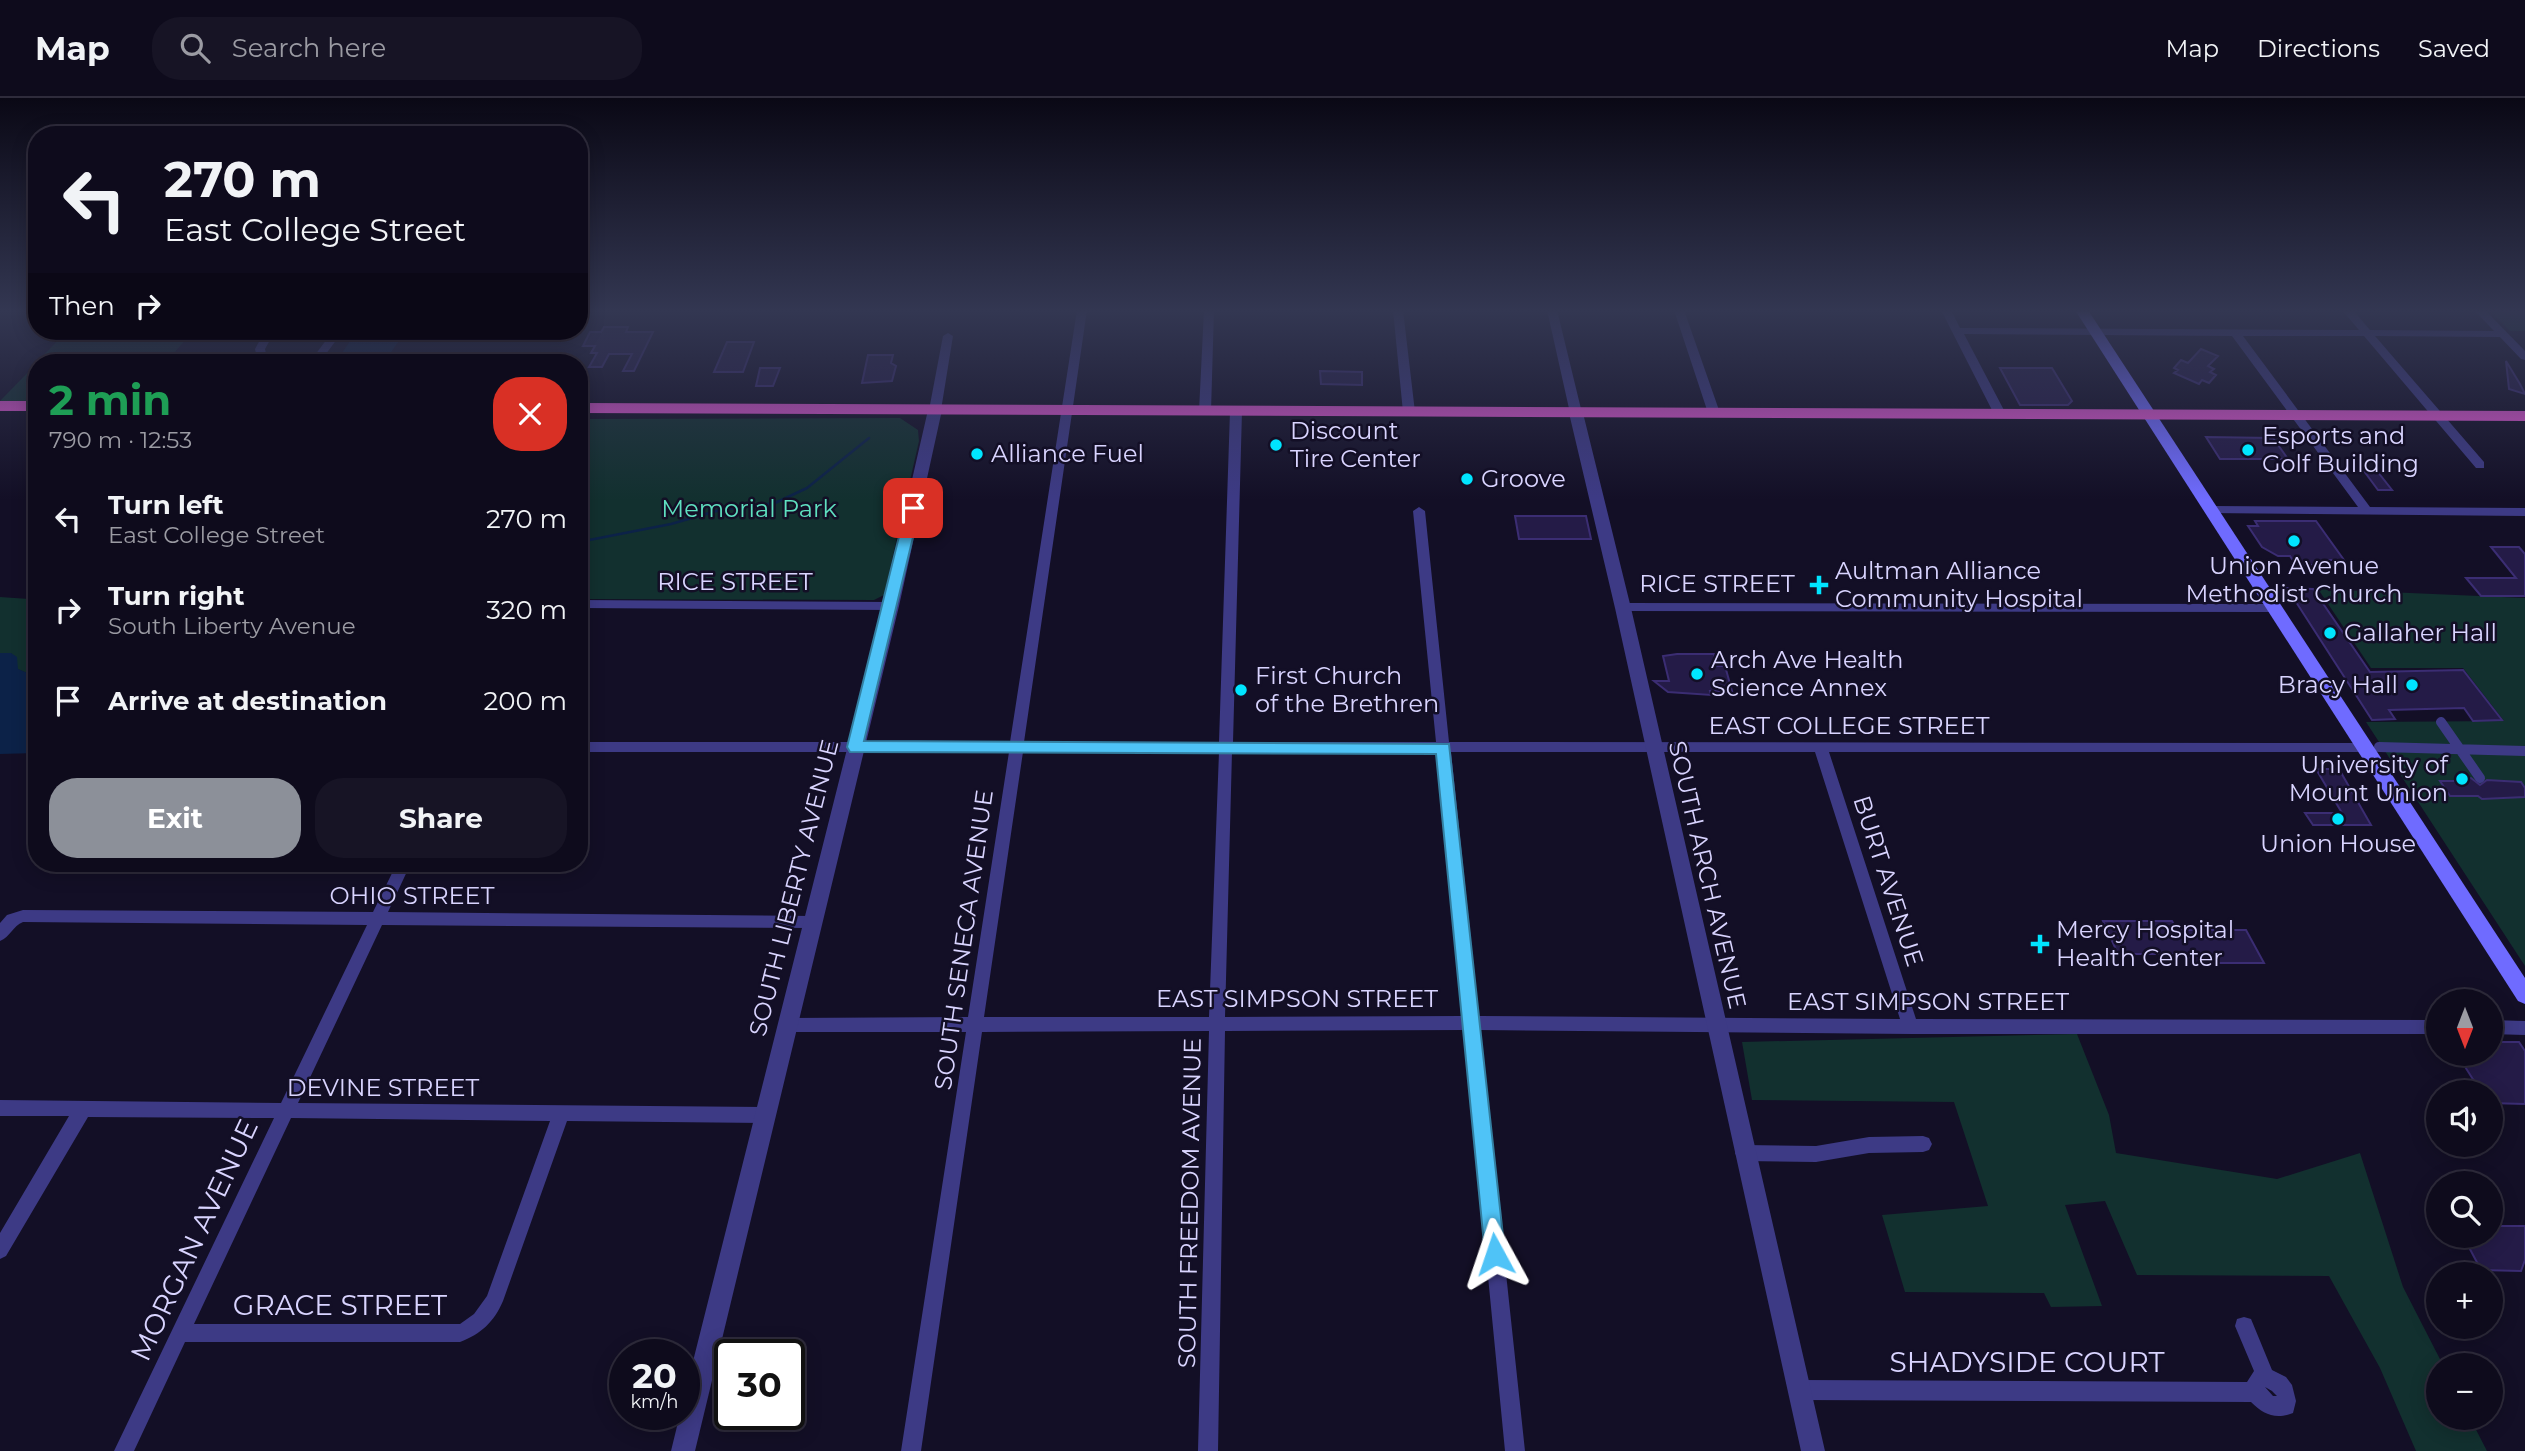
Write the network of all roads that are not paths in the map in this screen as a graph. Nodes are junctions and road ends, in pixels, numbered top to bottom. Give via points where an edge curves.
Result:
1 (941, 373) edge
2 (1073, 373) edge
3 (1206, 373) edge
4 (1405, 373) edge
5 (1567, 373) edge
6 (1700, 373) edge
7 (1979, 373) edge
8 (2123, 373) edge
9 (2266, 373) edge
10 (2402, 373) edge
11 (0, 406) edge
12 (28, 406) edge
13 (588, 408) edge
14 (935, 410) junction
15 (1068, 410) junction
16 (1205, 411) junction
17 (1236, 411) junction
18 (1409, 412) junction
19 (1576, 412) junction
20 (1713, 413) junction
21 (2000, 414) junction
22 (2150, 414) junction
23 (2296, 415) junction
24 (2438, 416) junction
25 (2525, 416) edge
26 (2480, 465) dead end
27 (2211, 510) junction
28 (1419, 511) dead end
29 (2367, 511) junction
30 (2525, 512) edge
31 (588, 604) edge
32 (891, 606) junction
33 (1623, 607) junction
34 (2274, 608) junction
35 (2441, 722) dead end
36 (588, 747) edge
37 (855, 747) junction
38 (1226, 747) junction
39 (2371, 747) junction
40 (1016, 748) junction
41 (1444, 748) junction
42 (1821, 748) junction
43 (2459, 748) junction
44 (2522, 748) edge
45 (1654, 749) junction
46 (2480, 778) dead end
47 (399, 872) edge
48 (376, 918) junction
49 (813, 922) junction
50 (0, 934) edge
51 (2525, 995) edge
52 (1217, 1024) junction
53 (1472, 1024) junction
54 (787, 1025) junction
55 (974, 1025) junction
56 (1716, 1026) junction
57 (1911, 1027) junction
58 (2426, 1027) edge
59 (2503, 1027) edge
60 (2525, 1028) edge
61 (0, 1108) edge
62 (83, 1109) junction
63 (286, 1112) junction
64 (561, 1113) junction
65 (765, 1115) junction
66 (1923, 1144) dead end
67 (1744, 1153) junction
68 (0, 1250) edge
69 (2244, 1326) dead end
70 (182, 1333) junction
71 (1799, 1390) junction
72 (124, 1451) edge
73 (682, 1451) edge
74 (911, 1451) edge
75 (1208, 1451) edge
76 (1514, 1451) edge
77 (1813, 1451) edge

1 - 14 street, SOUTH LIBERTY AVENUE
2 - 15 street, SOUTH SENECA AVENUE
3 - 16 street
4 - 18 street
5 - 19 street, SOUTH ARCH AVENUE
6 - 20 street
7 - 21 street
8 - 22 main road
9 - 23 street
10 - 24 street
11 - 12 highway
13 - 14 highway
14 - 15 highway
14 - 32 street, SOUTH LIBERTY AVENUE
15 - 16 highway
15 - 40 street, SOUTH SENECA AVENUE
16 - 17 highway
17 - 18 highway
17 - 38 street, SOUTH FREEDOM AVENUE
18 - 19 highway
19 - 20 highway
19 - 33 street, SOUTH ARCH AVENUE
20 - 21 highway
21 - 22 highway
22 - 23 highway
22 - 27 main road
23 - 24 highway
23 - 29 street
24 - 25 highway
24 - 26 street
27 - 29 street
27 - 34 main road
28 - 41 street
29 - 30 street
31 - 32 street, RICE STREET
32 - 37 street, SOUTH LIBERTY AVENUE
33 - 34 street, RICE STREET
33 - 45 street, SOUTH ARCH AVENUE
34 - 39 main road
35 - 43 street
36 - 37 street, EAST COLLEGE STREET
37 - 40 street, EAST COLLEGE STREET
37 - 49 street, SOUTH LIBERTY AVENUE
38 - 40 street, EAST COLLEGE STREET
38 - 41 street, EAST COLLEGE STREET
38 - 52 street, SOUTH FREEDOM AVENUE
39 - 42 street, EAST COLLEGE STREET
39 - 43 street
39 - 51 main road
40 - 55 street, SOUTH SENECA AVENUE
41 - 45 street, EAST COLLEGE STREET
41 - 53 street
42 - 45 street, EAST COLLEGE STREET
42 - 57 street, BURT AVENUE
43 - 44 street
43 - 46 street
45 - 56 street, SOUTH ARCH AVENUE
47 - 48 street, MORGAN AVENUE
48 - 49 street, OHIO STREET
48 - 50 street, OHIO STREET via 23,916 12,920
48 - 63 street, MORGAN AVENUE
49 - 54 street, SOUTH LIBERTY AVENUE
52 - 53 street, EAST SIMPSON STREET
52 - 55 street, EAST SIMPSON STREET
52 - 75 street, SOUTH FREEDOM AVENUE
53 - 56 street, EAST SIMPSON STREET
53 - 76 street
54 - 55 street, EAST SIMPSON STREET
54 - 65 street, SOUTH LIBERTY AVENUE
55 - 74 street, SOUTH SENECA AVENUE
56 - 57 street, EAST SIMPSON STREET
56 - 67 street, SOUTH ARCH AVENUE
57 - 58 street, EAST SIMPSON STREET
59 - 60 street
61 - 62 street, DEVINE STREET
62 - 63 street, DEVINE STREET
62 - 68 street
63 - 64 street, DEVINE STREET
63 - 70 street, MORGAN AVENUE
64 - 65 street, DEVINE STREET
64 - 70 street, GRACE STREET via 494,1301 471,1329 460,1333
65 - 73 street, SOUTH LIBERTY AVENUE
66 - 67 street via 1869,1145 1816,1154
67 - 71 street, SOUTH ARCH AVENUE
69 - 71 street, SHADYSIDE COURT via 2261,1384
70 - 72 street, MORGAN AVENUE
71 - 77 street, SOUTH ARCH AVENUE

